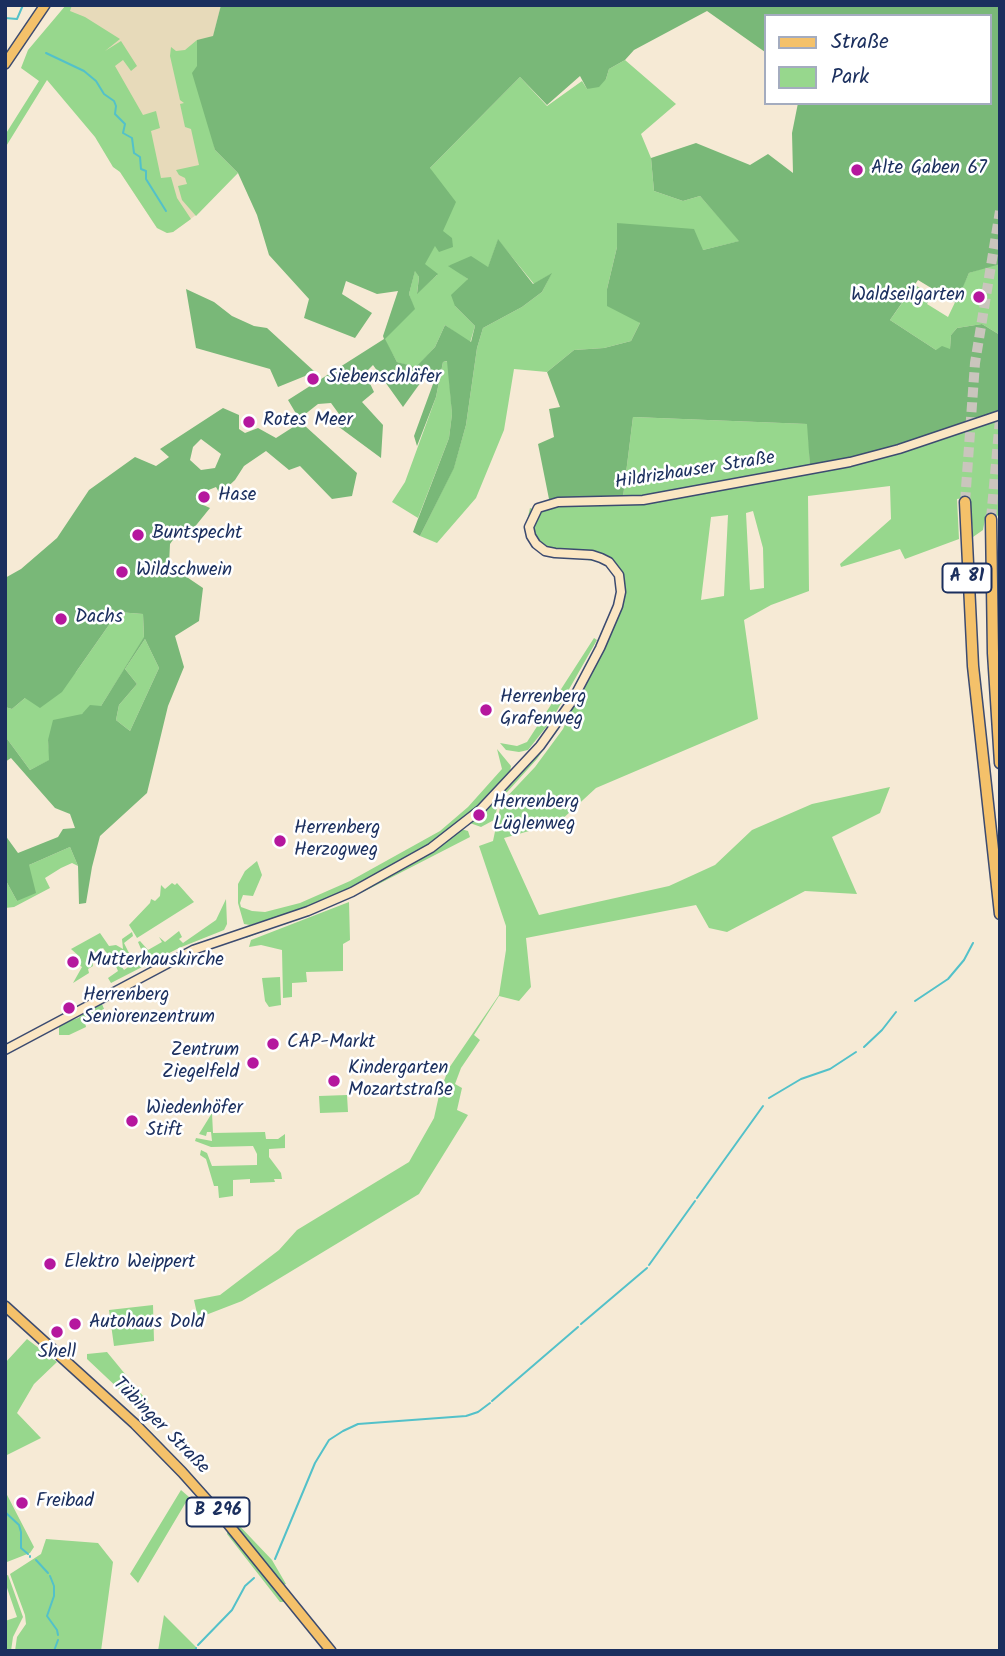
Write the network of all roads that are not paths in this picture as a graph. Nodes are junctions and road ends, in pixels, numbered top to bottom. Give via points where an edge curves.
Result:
1 (45, 5) edge
2 (5, 64) edge
3 (1000, 415) edge
4 (965, 502) tunnel mouth
5 (991, 519) tunnel mouth
6 (1000, 763) edge
7 (1000, 914) edge
8 (5, 1050) edge
9 (5, 1306) edge
10 (331, 1651) edge

1 - 2 main road
3 - 8 main road, Hildrizhauser Straße via 850,462 643,500 558,502 538,508 529,527 536,544 545,551 592,555 609,562 619,575 621,593 600,648 572,701 540,746 481,810 431,848 352,892 193,950
4 - 7 highway, A 81 via 974,680
5 - 6 highway, A 81
9 - 10 main road, Tübinger Straße / B 296 via 182,1472

